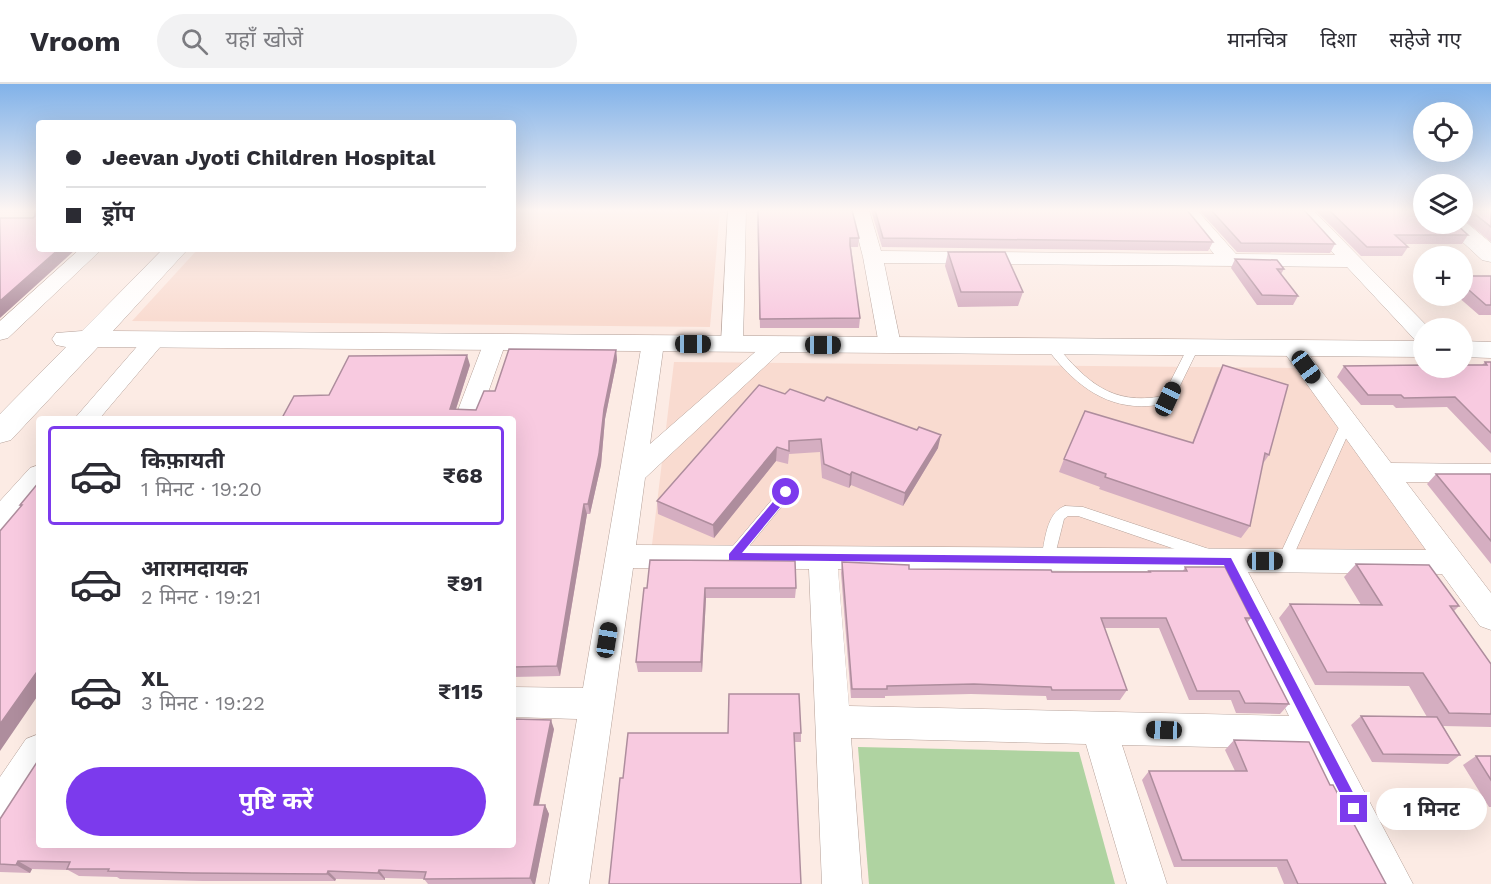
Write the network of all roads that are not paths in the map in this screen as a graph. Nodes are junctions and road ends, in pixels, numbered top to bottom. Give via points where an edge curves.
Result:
1 (736, 247) edge
2 (870, 247) edge
3 (1219, 247) edge
4 (1339, 247) edge
5 (89, 252) edge
6 (152, 252) edge
7 (173, 252) edge
8 (873, 257) junction
9 (1230, 260) junction
10 (1352, 261) junction
11 (1413, 325) edge
12 (0, 333) edge
13 (78, 339) junction
14 (155, 340) junction
15 (495, 342) junction
16 (653, 344) junction
17 (732, 344) junction
18 (778, 344) junction
19 (890, 345) junction
20 (1051, 346) junction
21 (1192, 347) junction
22 (1292, 348) junction
23 (1413, 349) edge
24 (1473, 349) edge
25 (1491, 350) edge
26 (0, 405) edge
27 (89, 416) edge
28 (468, 416) edge
29 (1347, 423) junction
30 (0, 433) edge
31 (1384, 472) junction
32 (1491, 473) edge
33 (633, 474) junction
34 (36, 478) edge
35 (786, 492) dead end
36 (0, 520) edge
37 (620, 556) junction
38 (732, 557) junction
39 (823, 558) junction
40 (1048, 559) junction
41 (1227, 561) junction
42 (1284, 561) junction
43 (1450, 562) junction
44 (1491, 617) edge
45 (516, 702) edge
46 (597, 704) junction
47 (833, 722) junction
48 (1099, 728) junction
49 (1316, 733) junction
50 (36, 756) edge
51 (0, 810) edge
52 (569, 884) edge
53 (842, 884) edge
54 (1146, 884) edge
55 (1393, 884) edge

1 - 17 street
2 - 8 street
3 - 9 street
4 - 10 street
5 - 12 street
6 - 13 street
7 - 13 street
8 - 9 street
8 - 19 street
9 - 10 street
10 - 11 street
13 - 14 street
13 - 26 street
13 - 30 street
14 - 15 street
14 - 27 street
15 - 16 street
15 - 28 street
16 - 17 street
16 - 33 street
17 - 18 street
18 - 19 street
18 - 33 street
19 - 20 street
20 - 21 street
20 - 21 lane via 1083,382 1100,394 1152,403 1168,399
21 - 22 street
22 - 23 street
22 - 29 street
24 - 25 street
29 - 31 street
29 - 42 lane
31 - 32 street
31 - 43 street
33 - 37 street
34 - 36 street
35 - 38 lane
37 - 38 street
37 - 46 street
38 - 39 street
39 - 40 street
39 - 47 street
40 - 41 street
40 - 41 lane via 1058,517 1065,511 1078,511
41 - 42 street
41 - 49 street
42 - 43 street
43 - 44 street
45 - 46 street
46 - 52 street
47 - 48 street
47 - 53 street
48 - 49 street
48 - 54 street
49 - 55 street
50 - 51 street

